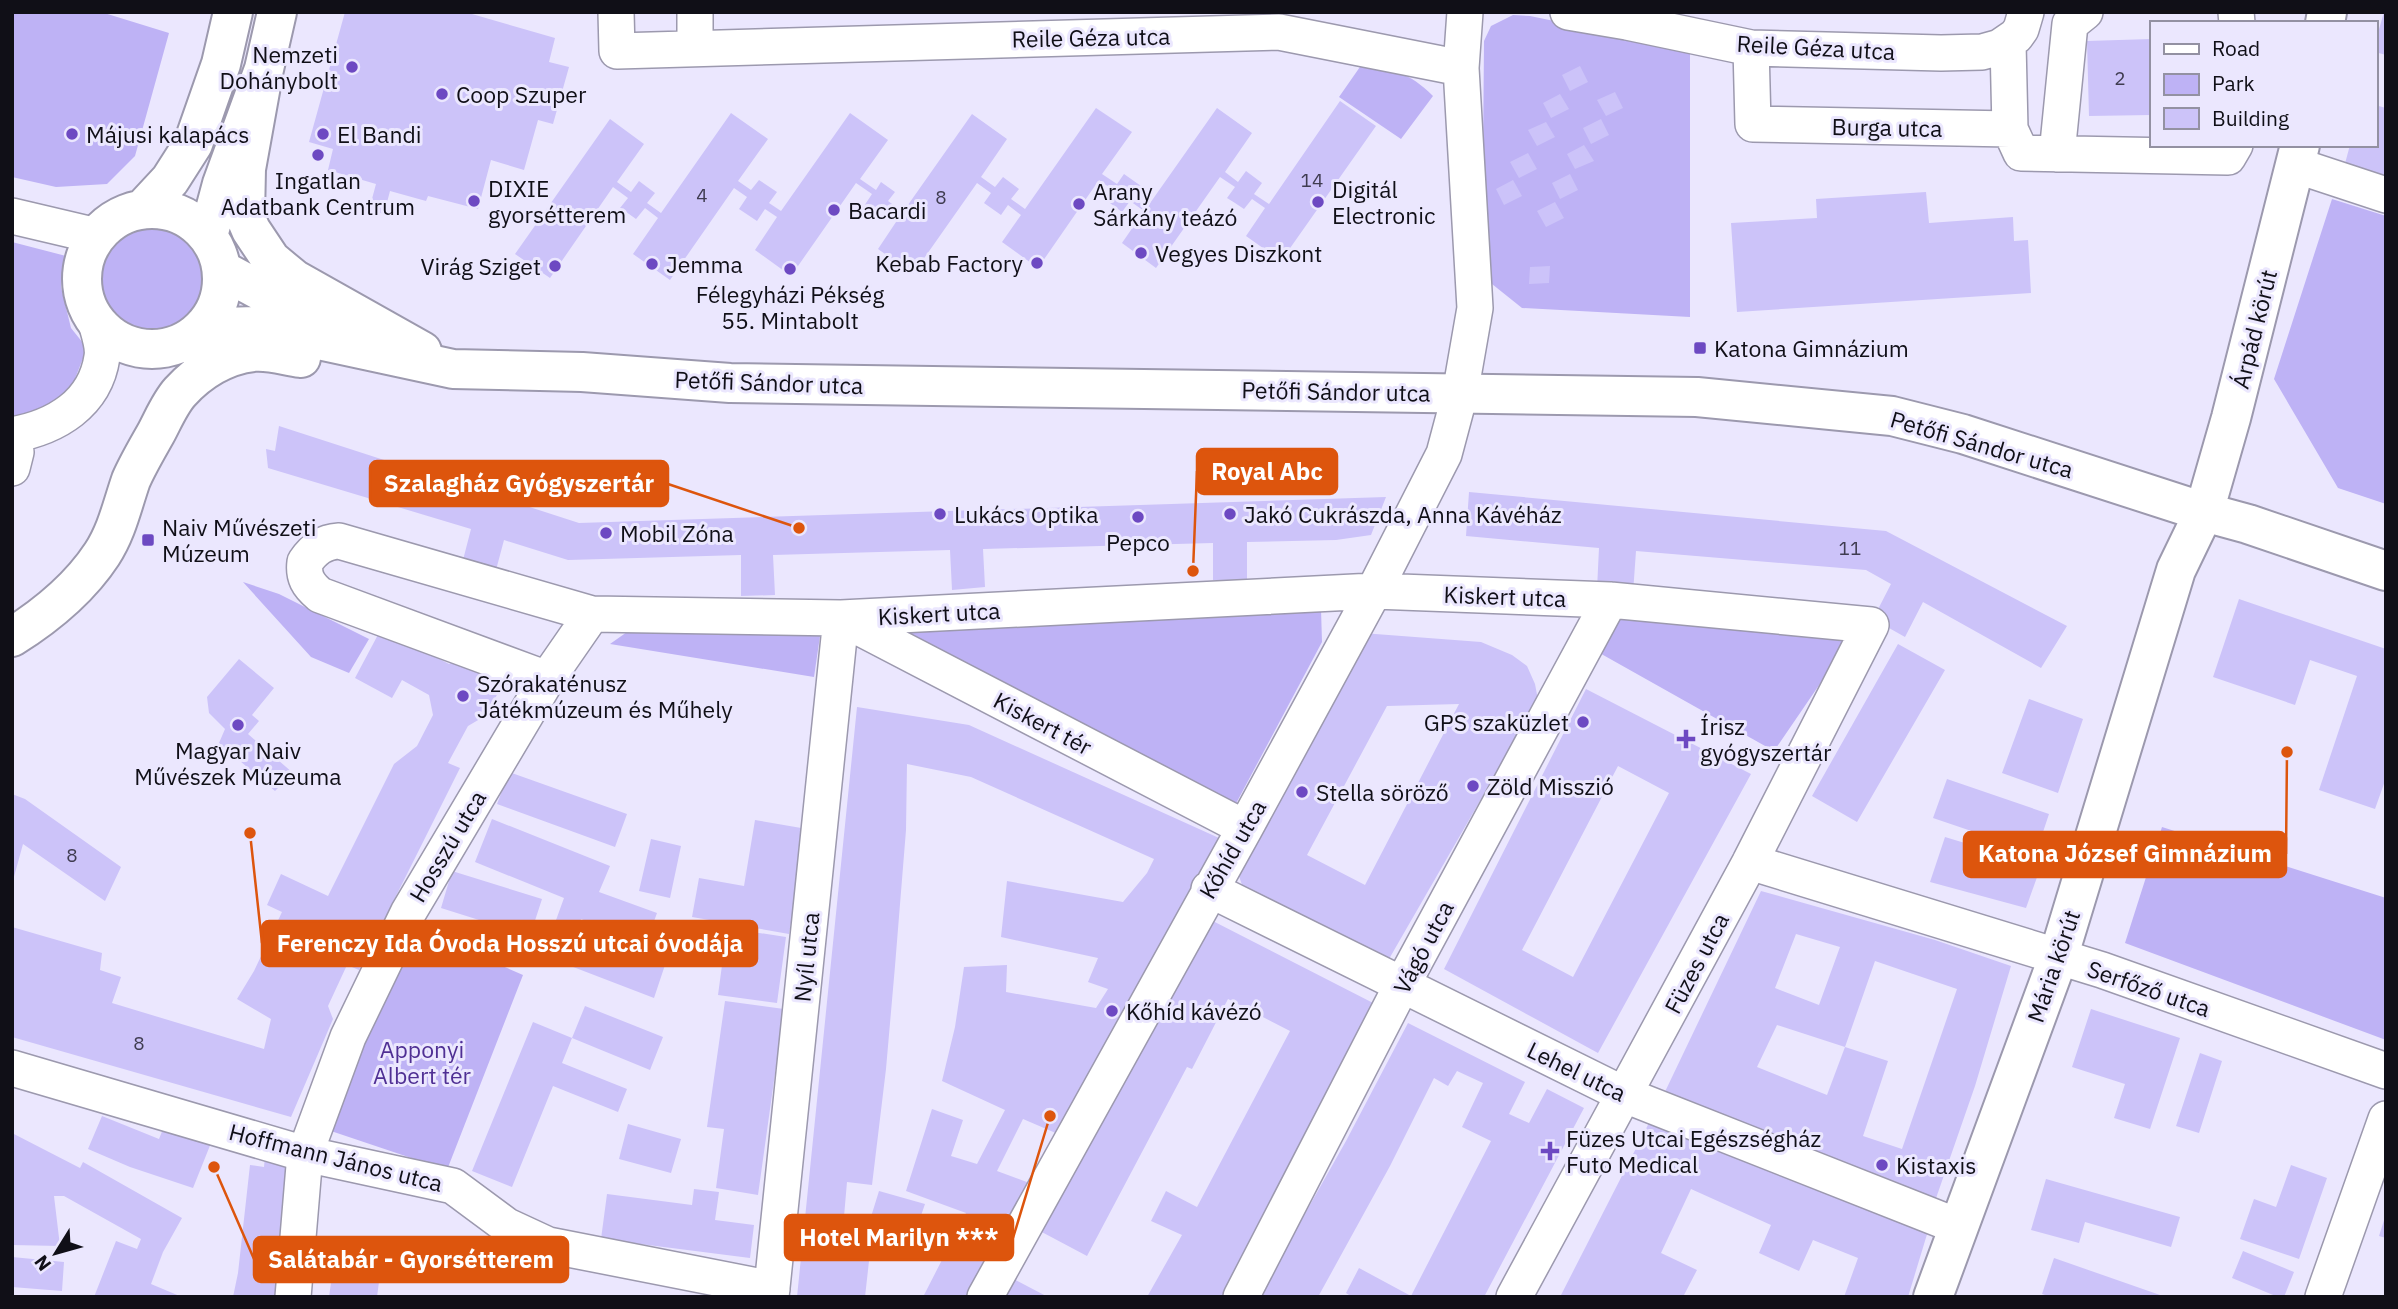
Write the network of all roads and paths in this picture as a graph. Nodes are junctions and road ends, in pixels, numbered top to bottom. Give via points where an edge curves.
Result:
1 (233, 12) edge
2 (277, 12) edge
3 (616, 12) edge
4 (695, 12) edge
5 (1465, 12) edge
6 (1568, 12) edge
7 (2026, 12) edge
8 (2085, 12) edge
9 (1260, 23) edge
10 (921, 27) edge
11 (695, 47) junction
12 (1995, 47) junction
13 (1751, 48) junction
14 (1461, 68) junction
15 (264, 69) junction
16 (2010, 129) junction
17 (2234, 147) edge
18 (2057, 154) junction
19 (2298, 155) edge
20 (2386, 195) edge
21 (143, 209) junction
22 (12, 216) edge
23 (97, 236) junction
24 (215, 253) junction
25 (95, 319) junction
26 (187, 339) junction
27 (453, 369) junction
28 (1460, 394) junction
29 (12, 435) edge
30 (12, 442) edge
31 (12, 468) edge
32 (132, 479) junction
33 (2204, 512) junction
34 (2386, 570) edge
35 (1374, 591) junction
36 (1610, 600) junction
37 (592, 614) junction
38 (841, 618) junction
39 (1871, 625) joint
40 (12, 637) edge
41 (547, 679) junction
42 (1245, 828) junction
43 (1750, 862) junction
44 (1209, 889) junction
45 (2058, 958) junction
46 (1402, 985) junction
47 (12, 1068) edge
48 (2386, 1071) edge
49 (1625, 1095) junction
50 (2386, 1119) edge
51 (305, 1154) junction
52 (1958, 1226) junction
53 (772, 1293) edge
54 (293, 1297) edge
55 (985, 1297) edge
56 (1241, 1297) edge
57 (1514, 1297) edge
58 (1933, 1297) edge
59 (2323, 1297) edge

1 - 21 street via 221,64 193,144 170,180
2 - 15 street
3 - 11 street, Reile Géza utca via 617,51
4 - 11 street
5 - 14 street, Kőhíd utca
6 - 13 street, Reile Géza utca
7 - 12 street via 2021,29
8 - 18 street via 2070,24
9 - 10 street, Reile Géza utca
9 - 14 street, Reile Géza utca via 1279,32
10 - 11 street, Reile Géza utca
12 - 13 street, Reile Géza utca
12 - 16 street
13 - 16 street, Burga utca via 1753,124
14 - 28 street, Kőhíd utca via 1475,308
15 - 24 street via 222,184
15 - 27 street via 246,169 245,216 260,247 294,279
16 - 18 street via 2021,153
17 - 18 street via 2228,157
19 - 20 street
19 - 33 street, Árpád körút
21 - 23 street via 110,222
21 - 24 street via 162,209 195,223
22 - 23 street
23 - 25 street via 82,277
24 - 26 street via 222,288 217,306 208,322
24 - 27 street, Petőfi Sándor utca via 285,304
25 - 26 street via 124,343 142,348 160,349
25 - 29 street via 103,355 90,393 50,423
26 - 27 street, Petőfi Sándor utca via 225,327 254,326
26 - 32 street via 169,352 155,384
27 - 28 street, Petőfi Sándor utca via 582,372 730,383
27 - 32 street via 378,367 257,351 239,355 204,370 178,393
28 - 33 street, Petőfi Sándor utca via 1697,397 1892,416 1963,434
28 - 35 street, Kőhíd utca via 1444,454
30 - 31 street via 16,452
32 - 40 street via 114,533 88,573 48,612
33 - 34 street, Petőfi Sándor utca
33 - 45 street, Mária körút via 2176,570
35 - 36 street, Kiskert utca
35 - 38 street, Kiskert utca
35 - 42 street, Kőhíd utca
36 - 39 street, Kiskert utca
36 - 46 street, Vágó utca
37 - 38 street, Kiskert utca
37 - 41 street, Hosszú utca
37 - 41 street, Kiskert utca via 339,541 319,546 305,562 306,580 320,594
38 - 42 street, Kiskert tér
38 - 53 street, Nyíl utca
39 - 43 street, Füzes utca
41 - 51 street, Hosszú utca via 408,913 348,1037
42 - 44 street, Kőhíd utca
43 - 45 street, Serfőző utca
43 - 49 street, Füzes utca
44 - 46 street, Lehel utca
44 - 55 street, Kőhíd utca
45 - 48 street, Serfőző utca
45 - 52 street, Mária körút
46 - 49 street, Lehel utca
46 - 56 street, Vágó utca
47 - 51 street, Hoffmann János utca
49 - 52 street, Lehel utca
49 - 57 street, Füzes utca
50 - 59 street
51 - 53 street, Hoffmann János utca via 453,1186 507,1226 548,1245
51 - 54 street, Hosszú utca
52 - 58 street, Mária körút

